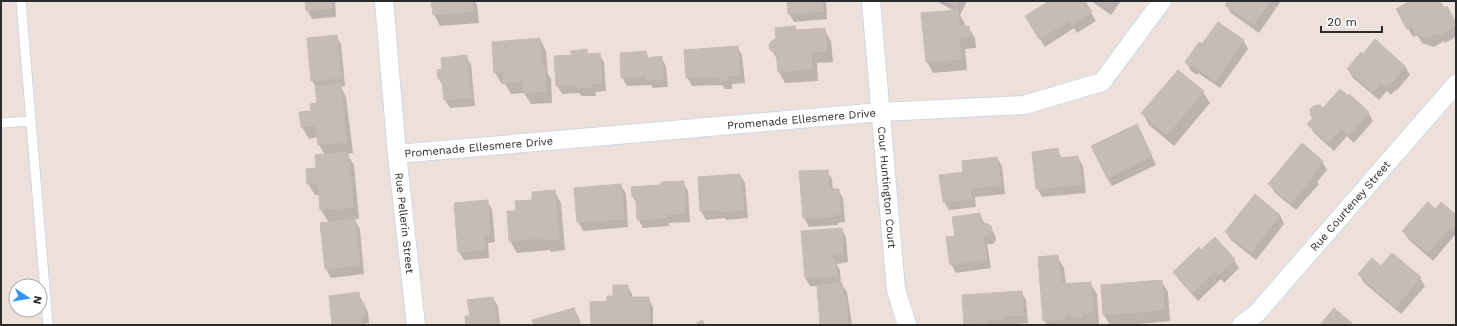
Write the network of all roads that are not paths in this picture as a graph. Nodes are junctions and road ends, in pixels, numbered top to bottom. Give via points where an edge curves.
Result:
1 (21, 1) edge
2 (384, 1) edge
3 (871, 1) edge
4 (1162, 1) edge
5 (1456, 84) edge
6 (881, 112) junction
7 (31, 121) junction
8 (1, 123) edge
9 (397, 154) junction
10 (48, 325) edge
11 (416, 325) edge
12 (907, 325) edge
13 (1241, 325) edge

1 - 7 lane
2 - 9 street, Rue Pellerin Street
3 - 6 street, Cour Huntington Court
4 - 6 street, Promenade Ellesmere Drive via 1102,82 1024,105
5 - 13 street, Rue Courteney Street via 1257,313
6 - 9 street, Promenade Ellesmere Drive
6 - 12 street, Cour Huntington Court via 896,290
7 - 8 lane
7 - 10 lane
9 - 11 street, Rue Pellerin Street

